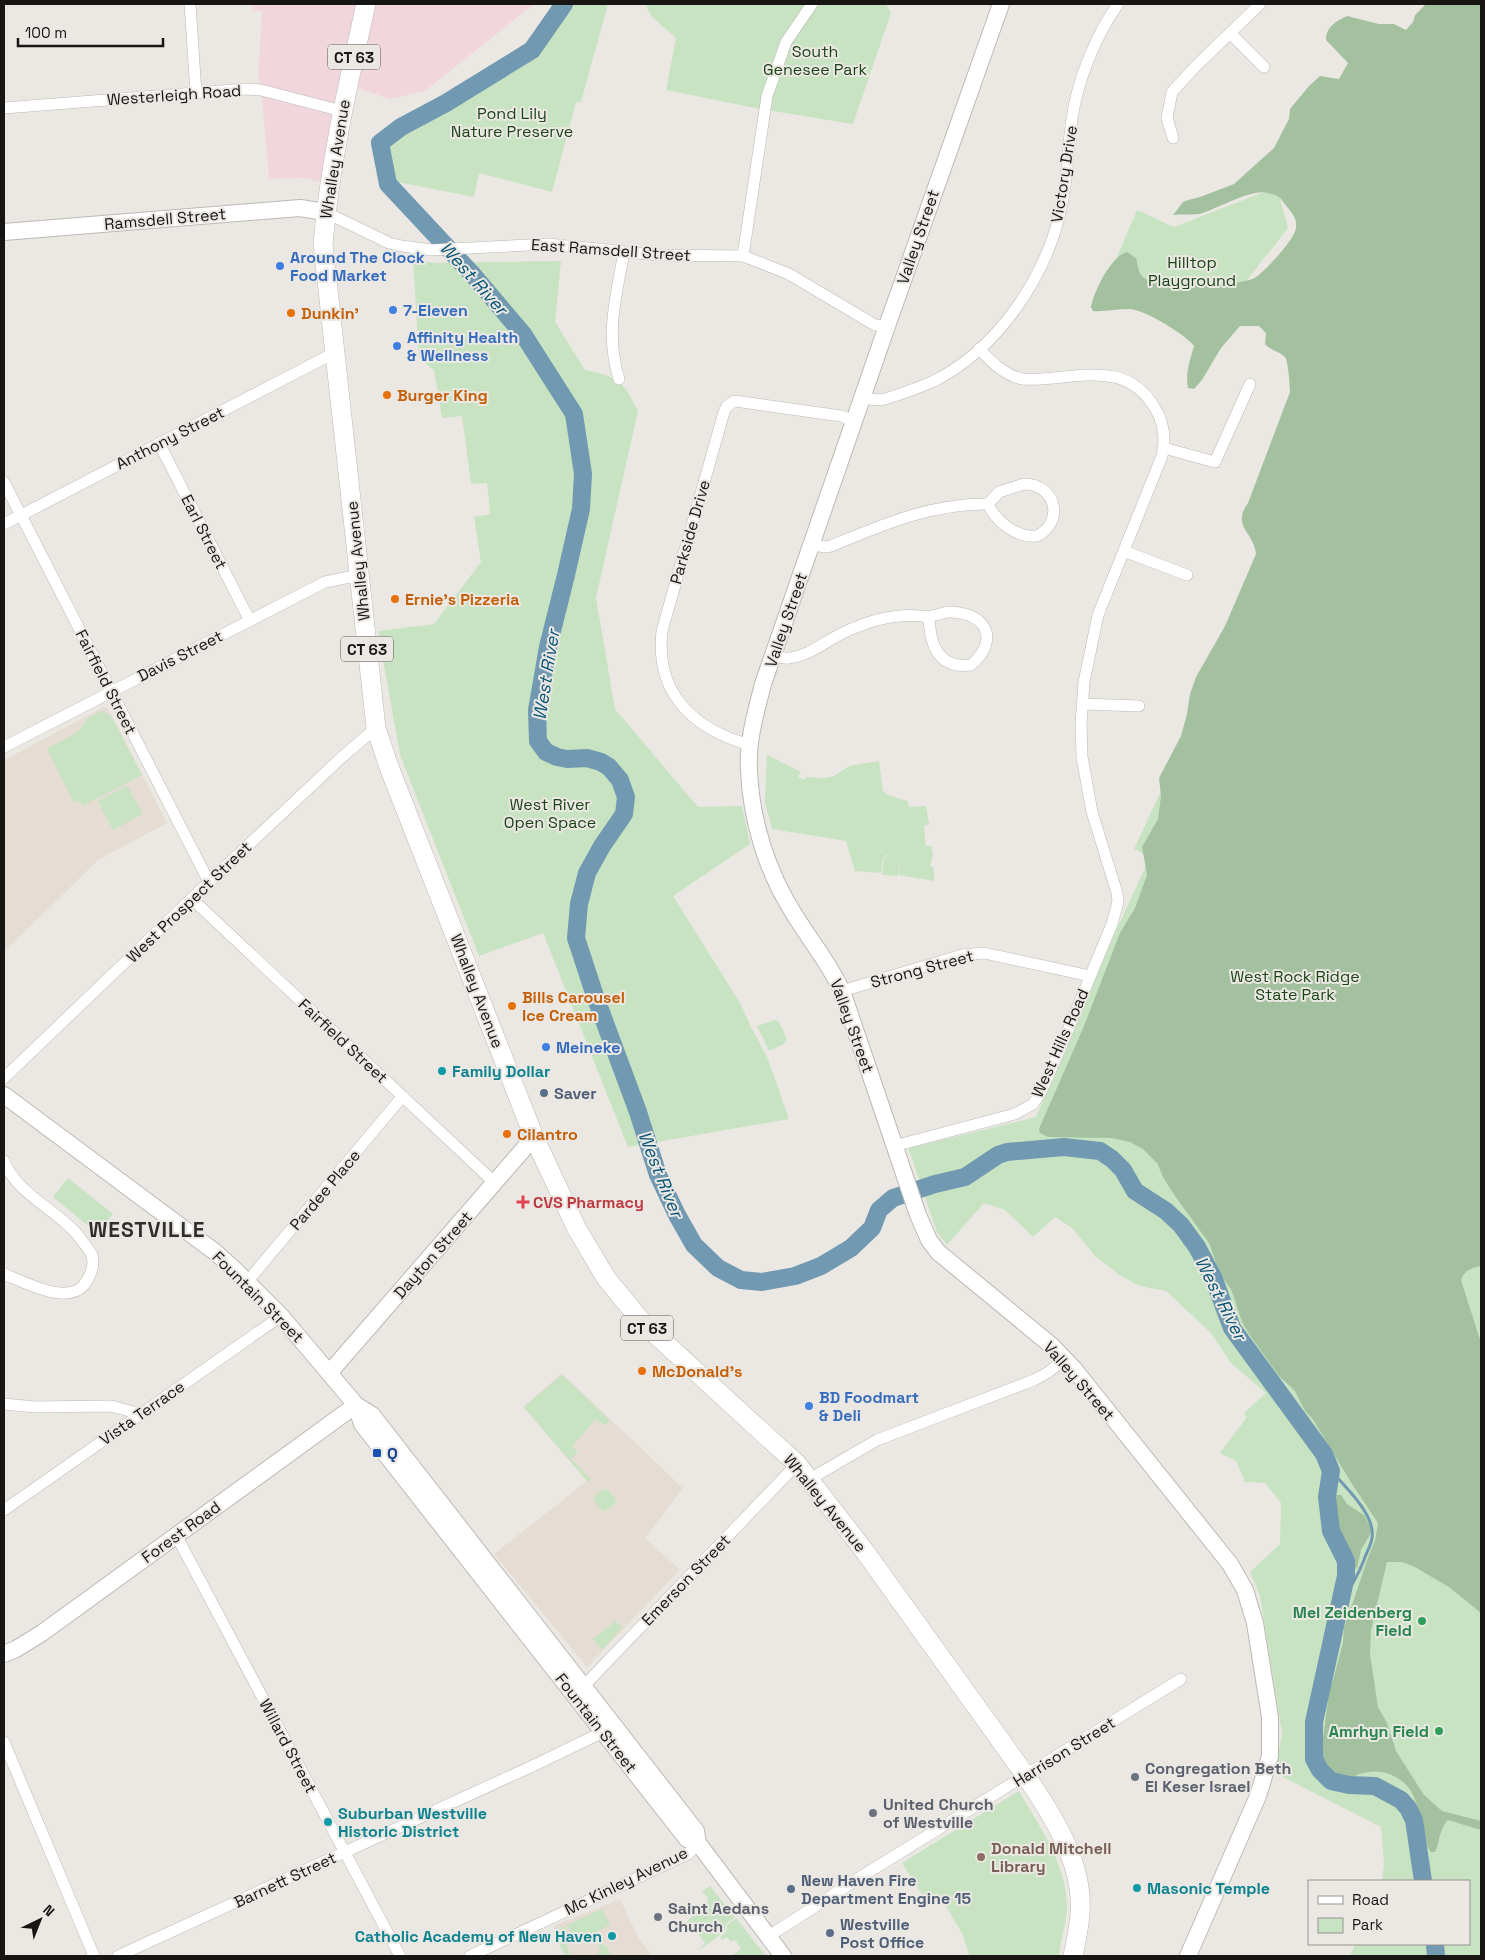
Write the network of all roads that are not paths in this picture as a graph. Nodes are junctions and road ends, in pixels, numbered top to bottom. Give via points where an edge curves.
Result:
1 (190, 4) edge
2 (366, 4) edge
3 (812, 4) edge
4 (1001, 4) edge
5 (1118, 4) edge
6 (1260, 4) edge
7 (1230, 33) junction
8 (1264, 67) dead end
9 (196, 93) junction
10 (4, 108) edge
11 (342, 111) junction
12 (1173, 138) dead end
13 (325, 212) junction
14 (4, 232) edge
15 (624, 252) junction
16 (743, 256) junction
17 (887, 326) junction
18 (979, 349) junction
19 (336, 352) junction
20 (619, 379) dead end
21 (1250, 384) dead end
22 (862, 398) junction
23 (854, 421) junction
24 (159, 444) junction
25 (1164, 448) junction
26 (4, 482) edge
27 (988, 504) junction
28 (21, 516) junction
29 (4, 524) edge
30 (812, 545) junction
31 (1124, 551) junction
32 (360, 575) junction
33 (1187, 575) dead end
34 (929, 617) junction
35 (250, 621) junction
36 (773, 655) junction
37 (110, 691) junction
38 (1082, 704) junction
39 (1139, 706) dead end
40 (376, 728) junction
41 (750, 744) junction
42 (4, 747) edge
43 (209, 882) junction
44 (192, 899) junction
45 (1090, 976) junction
46 (842, 991) junction
47 (4, 1078) edge
48 (4, 1095) edge
49 (402, 1097) junction
50 (534, 1138) junction
51 (894, 1146) junction
52 (4, 1161) edge
53 (495, 1183) junction
54 (4, 1274) edge
55 (247, 1282) junction
56 (281, 1316) junction
57 (1064, 1359) junction
58 (330, 1372) junction
59 (4, 1404) edge
60 (356, 1405) junction
61 (141, 1414) junction
62 (797, 1464) junction
63 (810, 1480) junction
64 (4, 1510) edge
65 (176, 1535) junction
66 (4, 1654) edge
67 (1181, 1679) dead end
68 (579, 1691) junction
69 (608, 1729) junction
70 (4, 1742) edge
71 (1026, 1776) junction
72 (698, 1843) junction
73 (345, 1853) junction
74 (769, 1936) junction
75 (94, 1956) edge
76 (118, 1956) edge
77 (400, 1956) edge
78 (470, 1956) edge
79 (783, 1956) edge
80 (1073, 1956) edge
81 (1188, 1956) edge

1 - 9 street
2 - 11 main road, Whalley Avenue / CT 63
3 - 16 street via 786,42 767,96
4 - 17 street, Valley Street
5 - 18 street, Victory Drive via 1099,37 1078,94 1072,118 1061,212 1049,249 1019,303
6 - 7 street
7 - 8 street
7 - 12 street via 1172,92 1167,118
9 - 10 street, Westerleigh Road
9 - 11 street, Westerleigh Road via 261,90
11 - 13 main road, Whalley Avenue / CT 63
13 - 14 street, Ramsdell Street via 300,208
13 - 15 street, East Ramsdell Street via 389,242 431,250 548,244
13 - 19 main road, Whalley Avenue / CT 63 via 323,244
15 - 16 street, East Ramsdell Street
15 - 20 street via 611,321 613,358
16 - 17 street, East Ramsdell Street via 789,274 875,325
17 - 22 street, Valley Street
18 - 22 street, Victory Drive via 935,380 910,391 878,400
18 - 25 street via 1003,371 1021,378 1033,380 1106,374 1132,383 1144,393 1158,414
19 - 24 street, Anthony Street
19 - 32 main road, Whalley Avenue / CT 63
21 - 25 street via 1216,462
22 - 23 street, Valley Street
23 - 30 street, Valley Street
23 - 41 street, Parkside Drive via 841,416 735,401 726,406 724,412 660,646 667,681 680,704 695,718 728,737
24 - 28 street, Anthony Street
24 - 35 street, Earl Street
25 - 31 street
26 - 28 street, Fairfield Street
27 - 27 street via 1000,492 1033,484 1050,496 1053,518 1043,533 1030,537 1020,535 999,520
27 - 30 street via 936,509 826,548
28 - 29 street, Anthony Street
28 - 37 street, Fairfield Street
30 - 36 street, Valley Street
31 - 33 street
31 - 38 street via 1098,615 1086,666
32 - 35 street, Davis Street via 325,582
32 - 40 main road, Whalley Avenue / CT 63
34 - 34 street via 932,643 950,663 971,665 986,649 986,629 972,616 955,612
34 - 36 street via 889,616 848,630 796,657 786,659
35 - 37 street, Davis Street
36 - 41 street, Valley Street via 757,706
37 - 42 street, Davis Street
37 - 43 street, Fairfield Street
38 - 39 street
38 - 45 street, West Hills Road via 1082,757 1086,786 1118,902
40 - 43 street, West Prospect Street
40 - 50 main road, Whalley Avenue / CT 63 via 388,767
41 - 46 street, Valley Street via 749,770 755,815 773,876
43 - 44 street, West Prospect Street
44 - 47 street, West Prospect Street
44 - 49 street, Fairfield Street
45 - 46 street, Strong Street via 975,953
45 - 51 street, West Hills Road via 1033,1104 1015,1114
46 - 51 street, Valley Street
48 - 55 street, Fountain Street via 215,1252
49 - 53 street, Fairfield Street
49 - 55 street, Pardee Place
50 - 53 street, Dayton Street
50 - 62 main road, Whalley Avenue / CT 63 via 606,1278 630,1309
51 - 57 street, Valley Street via 918,1215 938,1252
52 - 54 street via 7,1170 30,1194 79,1236 92,1254 93,1268 80,1289 68,1293 46,1291
53 - 58 street, Dayton Street
55 - 56 street, Fountain Street
56 - 58 street, Fountain Street
56 - 61 street, Vista Terrace
57 - 63 street via 1047,1374 1034,1380 878,1440
57 - 81 street, Valley Street via 1238,1575 1255,1624 1270,1717 1270,1756 1258,1796
58 - 60 street, Fountain Street
59 - 61 street via 111,1406
60 - 65 street, Forest Road
60 - 68 street, Fountain Street via 362,1424 424,1492
61 - 64 street, Vista Terrace
62 - 63 main road, Whalley Avenue / CT 63
62 - 68 street, Emerson Street
63 - 71 main road, Whalley Avenue / CT 63
65 - 66 street, Forest Road via 42,1633
65 - 73 street, Willard Street
67 - 71 street, Harrison Street
68 - 69 street, Fountain Street
69 - 72 street, Fountain Street via 696,1831
69 - 73 street, Barnett Street
70 - 75 street
71 - 74 street, Harrison Street
71 - 80 main road, Whalley Avenue / CT 63 via 1051,1813 1074,1869 1080,1913
72 - 74 street, Fountain Street
72 - 78 street, Mc Kinley Avenue via 688,1854
73 - 76 street, Barnett Street
73 - 77 street, Willard Street
74 - 79 street, Fountain Street

